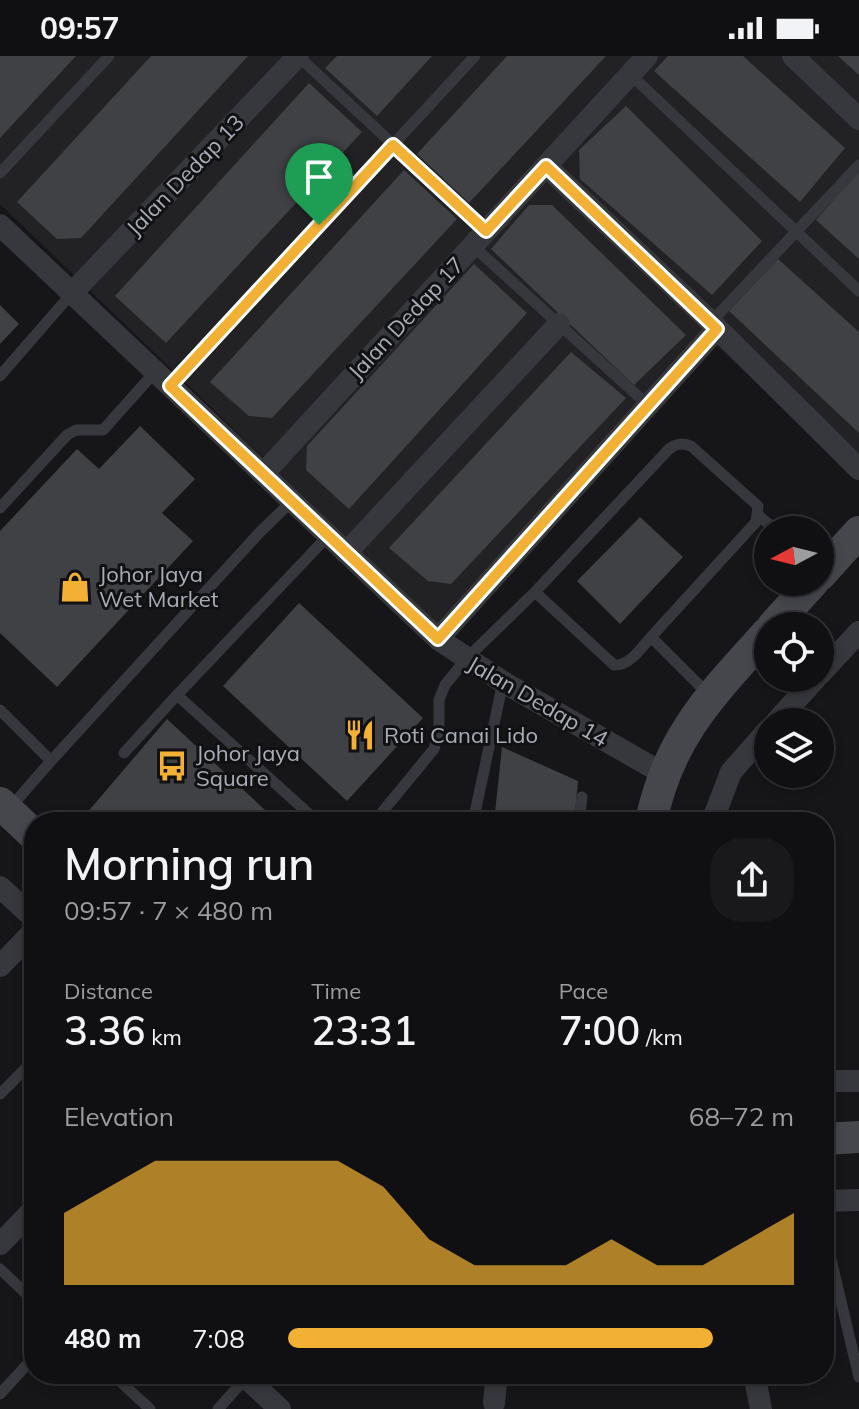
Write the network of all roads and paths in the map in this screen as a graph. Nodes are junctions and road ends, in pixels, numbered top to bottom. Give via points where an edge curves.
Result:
1 (109, 56) edge
2 (298, 56) edge
3 (475, 56) edge
4 (647, 56) edge
5 (793, 56) edge
6 (630, 74) junction
7 (859, 119) edge
8 (393, 145) junction
9 (859, 165) edge
10 (546, 166) junction
11 (0, 173) edge
12 (0, 225) edge
13 (797, 231) junction
14 (479, 238) junction
15 (859, 291) edge
16 (72, 293) junction
17 (559, 324) junction
18 (714, 325) junction
19 (0, 376) edge
20 (162, 379) junction
21 (649, 406) junction
22 (859, 469) edge
23 (263, 474) junction
24 (292, 501) junction
25 (0, 508) edge
26 (758, 515) joint
27 (859, 532) edge
28 (328, 536) junction
29 (346, 553) junction
30 (834, 558) edge
31 (535, 592) junction
32 (800, 596) edge
33 (785, 612) edge
34 (859, 632) edge
35 (651, 637) junction
36 (438, 639) junction
37 (754, 647) edge
38 (466, 659) junction
39 (834, 659) edge
40 (503, 682) junction
41 (803, 692) edge
42 (177, 695) junction
43 (710, 696) junction
44 (789, 708) edge
45 (0, 710) edge
46 (754, 746) edge
47 (124, 753) dead end
48 (51, 761) junction
49 (664, 774) junction
50 (582, 797) dead end
51 (4, 807) edge
52 (307, 812) edge
53 (382, 812) edge
54 (475, 812) edge
55 (580, 812) edge
56 (654, 812) edge
57 (716, 812) edge
58 (24, 826) edge
59 (0, 887) edge
60 (24, 909) edge
61 (24, 941) edge
62 (0, 966) edge
63 (24, 1070) edge
64 (834, 1081) edge
65 (859, 1081) edge
66 (0, 1094) edge
67 (859, 1137) edge
68 (834, 1138) edge
69 (859, 1200) edge
70 (834, 1201) edge
71 (24, 1219) edge
72 (0, 1244) edge
73 (0, 1269) edge
74 (834, 1272) edge
75 (24, 1292) edge
76 (24, 1368) edge
77 (859, 1377) edge
78 (123, 1384) edge
79 (238, 1384) edge
80 (253, 1384) edge
81 (496, 1384) edge
82 (756, 1384) edge
83 (0, 1394) edge
84 (494, 1403) dead end
85 (150, 1409) edge
86 (218, 1409) edge
87 (280, 1409) edge
88 (761, 1409) edge

1 - 11 lane
2 - 8 lane
2 - 16 street, Jalan Dedap 13
3 - 8 lane
4 - 6 street, Jalan Dedap 17
5 - 7 street
6 - 10 street, Jalan Dedap 17
6 - 13 lane
8 - 14 lane
8 - 20 lane
9 - 13 lane
10 - 14 street, Jalan Dedap 17
10 - 18 street
12 - 16 street, Jalan Dedap 14
13 - 15 lane
13 - 18 lane
14 - 17 lane
14 - 23 street, Jalan Dedap 17
16 - 19 lane
16 - 20 street, Jalan Dedap 14
17 - 21 lane
17 - 29 street
18 - 21 street
18 - 22 street
20 - 23 street, Jalan Dedap 14
20 - 25 lane via 103,430 67,435
21 - 36 street
23 - 24 street, Jalan Dedap 14
24 - 28 street, Jalan Dedap 14
24 - 48 lane
26 - 31 lane via 753,500 691,446 676,444
26 - 35 lane
27 - 30 street
28 - 29 street, Jalan Dedap 14
28 - 42 lane
29 - 36 street, Jalan Dedap 14
31 - 35 lane via 614,665 628,662
31 - 38 lane
32 - 33 street
34 - 39 street
35 - 43 lane
36 - 38 street, Jalan Dedap 14
37 - 43 street
38 - 40 street, Jalan Dedap 14
38 - 53 lane via 441,693 434,749
40 - 49 street, Jalan Dedap 14
40 - 54 lane
41 - 44 street
42 - 47 lane
42 - 52 lane
43 - 49 street
45 - 48 lane
46 - 57 street via 731,772
48 - 51 lane
49 - 56 street
50 - 55 lane
51 - 58 street
59 - 60 street
61 - 62 street
63 - 66 lane
64 - 65 street
67 - 68 street
69 - 70 street
71 - 72 street
73 - 75 lane
74 - 77 lane
76 - 83 lane
78 - 85 lane
79 - 86 lane
80 - 87 street
81 - 84 street
82 - 88 street

